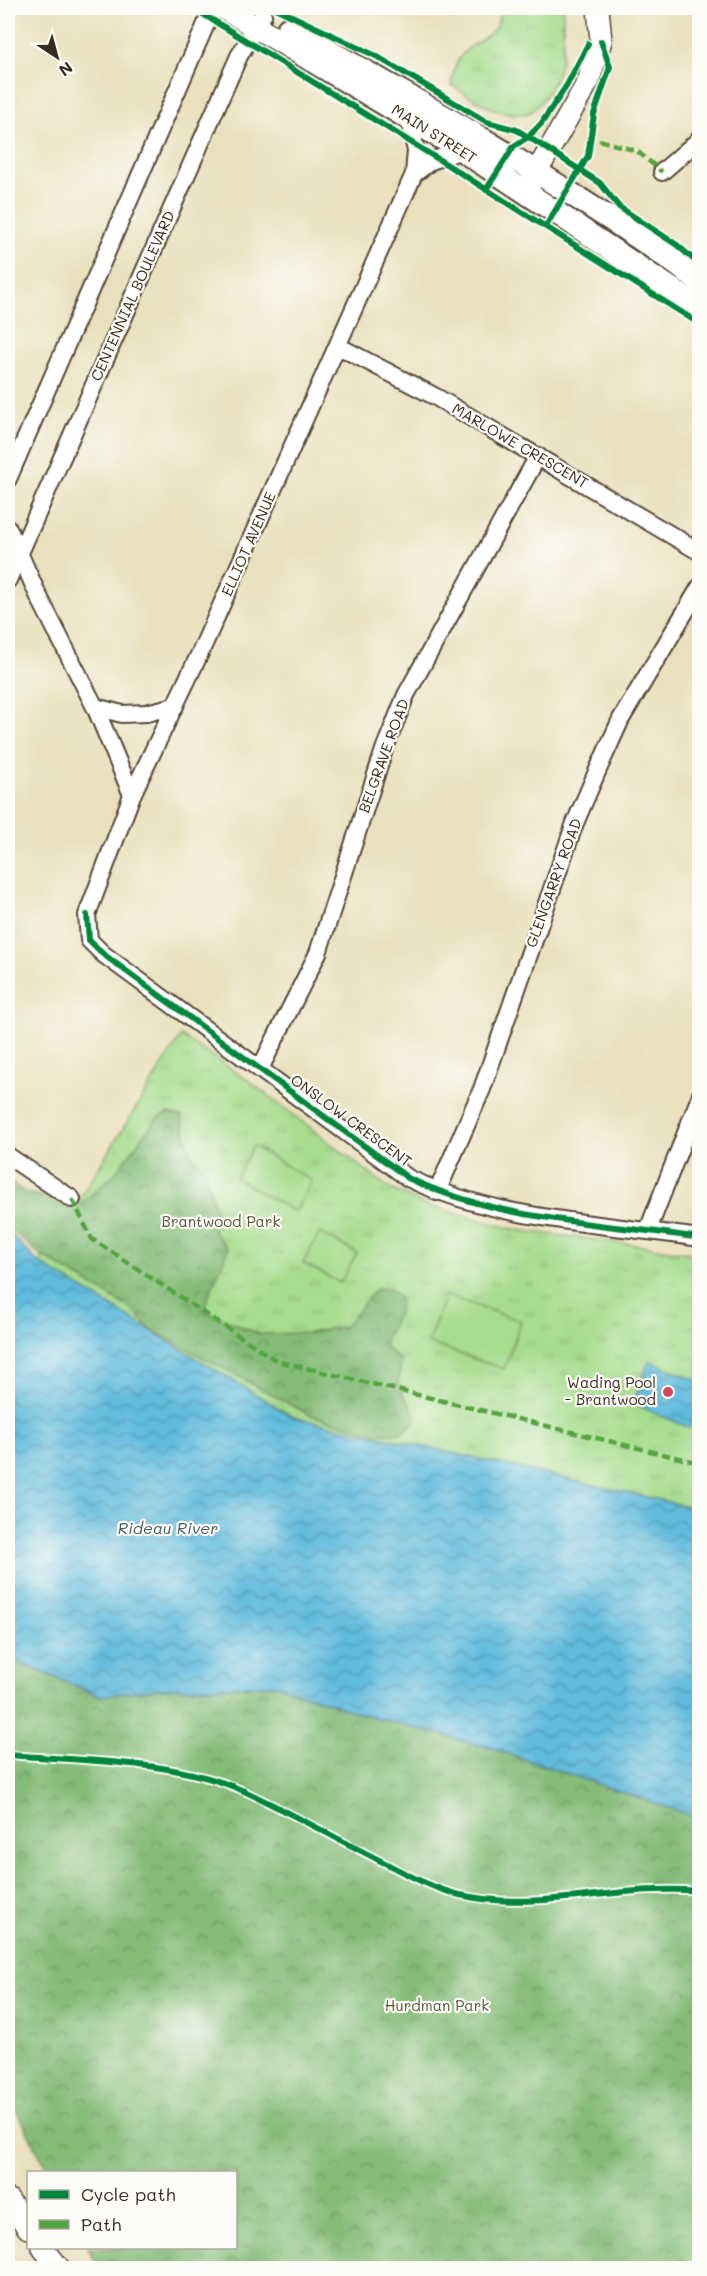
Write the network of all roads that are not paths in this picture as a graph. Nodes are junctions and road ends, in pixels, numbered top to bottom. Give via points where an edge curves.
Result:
1 (213, 8) edge
2 (224, 8) edge
3 (590, 8) edge
4 (598, 8) edge
5 (257, 17) edge
6 (588, 82) junction
7 (409, 118) junction
8 (699, 139) edge
9 (462, 150) junction
10 (537, 172) junction
11 (662, 172) dead end
12 (414, 174) junction
13 (525, 192) junction
14 (699, 282) edge
15 (699, 308) edge
16 (338, 346) junction
17 (538, 456) junction
18 (8, 479) edge
19 (8, 528) edge
20 (699, 552) edge
21 (19, 553) junction
22 (8, 580) edge
23 (699, 587) edge
24 (175, 706) junction
25 (95, 707) junction
26 (132, 795) junction
27 (87, 915) joint
28 (260, 1069) junction
29 (699, 1097) edge
30 (8, 1156) edge
31 (437, 1192) junction
32 (72, 1199) dead end
33 (648, 1230) junction
34 (699, 1238) edge
35 (8, 2199) edge
36 (27, 2227) edge
37 (45, 2249) edge
38 (59, 2268) edge

1 - 18 street
2 - 5 main road, MAIN STREET
3 - 6 street
4 - 6 street via 601,41
5 - 7 main road, MAIN STREET
5 - 10 main road, MAIN STREET via 356,66
5 - 21 street, CENTENNIAL BOULEVARD
6 - 10 street
7 - 9 main road, MAIN STREET
7 - 12 street, ELLIOT AVENUE via 416,151
8 - 11 street
9 - 12 street via 431,161
9 - 13 main road, MAIN STREET
10 - 13 street
10 - 14 main road, MAIN STREET via 665,255
12 - 16 street, ELLIOT AVENUE
13 - 15 main road, MAIN STREET
16 - 17 street, MARLOWE CRESCENT
16 - 24 street, ELLIOT AVENUE
17 - 20 street, MARLOWE CRESCENT
17 - 28 street, BELGRAVE ROAD via 406,695 384,750 318,953
19 - 21 street
21 - 22 street, CENTENNIAL BOULEVARD
21 - 25 street
23 - 31 street, GLENGARRY ROAD via 621,719 596,774 575,823 482,1089
24 - 25 street via 122,714
24 - 26 street, ELLIOT AVENUE
25 - 26 street
26 - 27 street, ELLIOT AVENUE
27 - 28 street, ONSLOW CRESCENT via 89,940 103,954
28 - 31 street, ONSLOW CRESCENT via 408,1178
29 - 33 street
30 - 32 street
31 - 33 street, ONSLOW CRESCENT via 527,1215
33 - 34 street, ONSLOW CRESCENT
35 - 36 street
37 - 38 street

